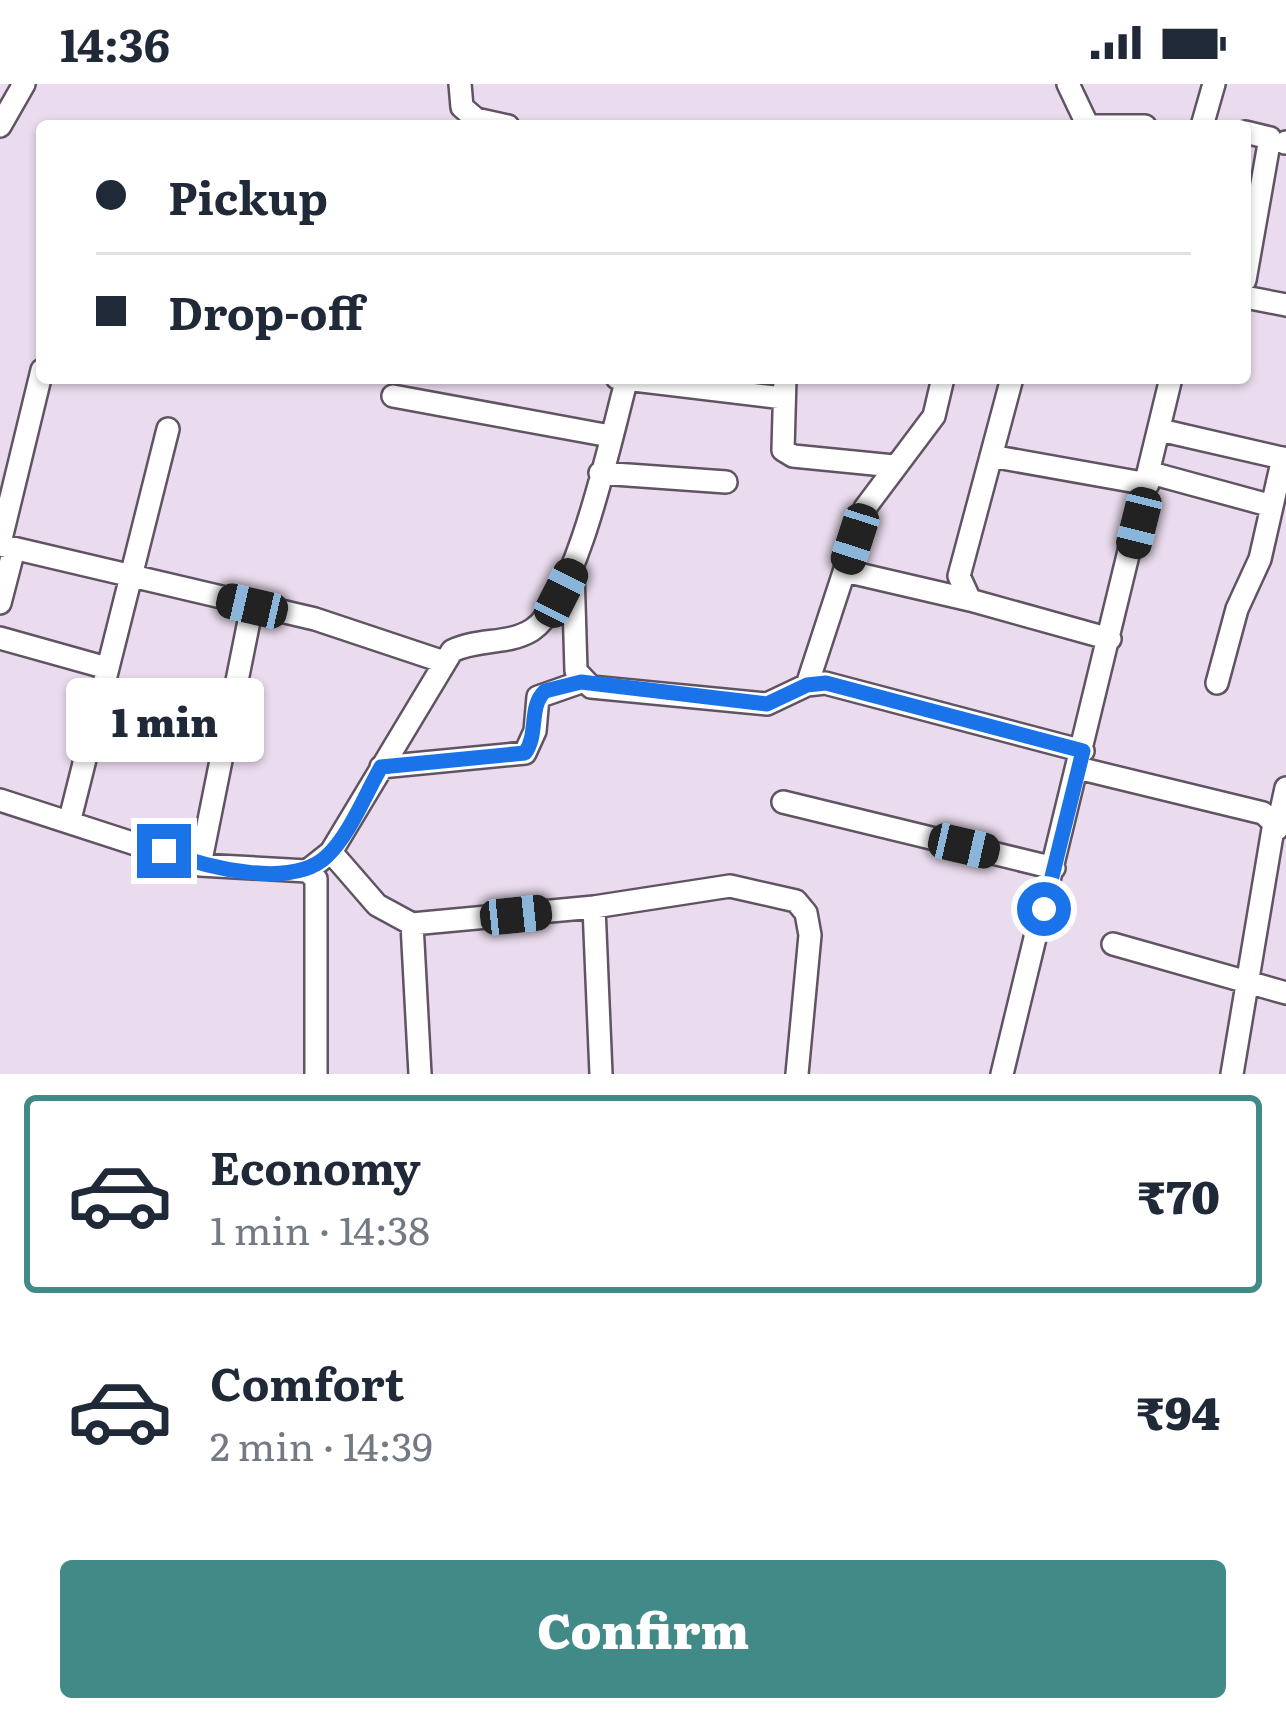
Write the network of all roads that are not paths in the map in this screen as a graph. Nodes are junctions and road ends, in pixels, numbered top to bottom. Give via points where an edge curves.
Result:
1 (24, 84) edge
2 (460, 84) edge
3 (1067, 84) edge
4 (1214, 84) edge
5 (469, 120) edge
6 (1085, 120) edge
7 (1204, 120) edge
8 (0, 126) edge
9 (1251, 134) edge
10 (1282, 142) edge
11 (1251, 258) edge
12 (1251, 298) edge
13 (1286, 305) edge
14 (39, 384) edge
15 (622, 384) edge
16 (712, 384) edge
17 (942, 384) edge
18 (1010, 384) edge
19 (1170, 384) edge
20 (784, 388) edge
21 (393, 396) dead end
22 (168, 429) dead end
23 (1160, 430) junction
24 (610, 436) junction
25 (992, 456) junction
26 (1284, 459) edge
27 (895, 466) junction
28 (600, 472) junction
29 (1150, 479) junction
30 (726, 482) dead end
31 (1272, 506) junction
32 (5, 546) edge
33 (573, 570) junction
34 (844, 571) junction
35 (130, 577) junction
36 (970, 600) junction
37 (0, 603) edge
38 (252, 606) junction
39 (0, 638) edge
40 (1110, 639) junction
41 (444, 662) junction
42 (107, 668) junction
43 (581, 682) junction
44 (1217, 683) dead end
45 (807, 685) junction
46 (1080, 759) junction
47 (381, 767) junction
48 (1286, 788) edge
49 (0, 800) edge
50 (783, 802) dead end
51 (70, 818) junction
52 (1281, 821) edge
53 (332, 852) junction
54 (200, 865) junction
55 (1054, 868) junction
56 (307, 871) junction
57 (594, 907) junction
58 (412, 924) junction
59 (1113, 944) dead end
60 (1249, 983) junction
61 (1286, 993) edge
62 (316, 1074) edge
63 (420, 1074) edge
64 (601, 1074) edge
65 (797, 1074) edge
66 (1002, 1074) edge
67 (1232, 1074) edge

1 - 8 street
2 - 5 street
3 - 6 street
4 - 7 street
9 - 10 street
10 - 11 street
12 - 13 street
14 - 32 street
15 - 24 street
16 - 20 street
17 - 27 street via 934,416
18 - 25 street
19 - 23 street
20 - 27 street via 783,450
21 - 24 street
22 - 35 street
23 - 26 street
23 - 29 street
24 - 28 street
25 - 29 street
25 - 36 street via 959,576
26 - 31 street
27 - 34 street via 871,496
28 - 30 street
28 - 33 street
29 - 31 street
29 - 40 street
31 - 44 street
32 - 35 street
32 - 37 street
33 - 41 street via 534,629 467,643
33 - 43 street
34 - 36 street
34 - 45 street
35 - 38 street
35 - 42 street
36 - 40 street
38 - 41 street
38 - 54 street
39 - 42 street
40 - 46 street
41 - 47 street
42 - 51 street
43 - 45 street via 746,704 767,704
43 - 47 street via 538,697 525,753
45 - 46 street via 850,688
46 - 52 street
46 - 55 street
47 - 53 street
48 - 52 street
49 - 51 street
50 - 55 street
51 - 54 street
52 - 60 street
53 - 56 street
53 - 58 street via 377,904
54 - 56 street
55 - 66 street
56 - 62 street via 320,892
57 - 58 street
57 - 64 street
57 - 65 street via 730,886 796,901 810,935
58 - 63 street
59 - 60 street
60 - 61 street
60 - 67 street

